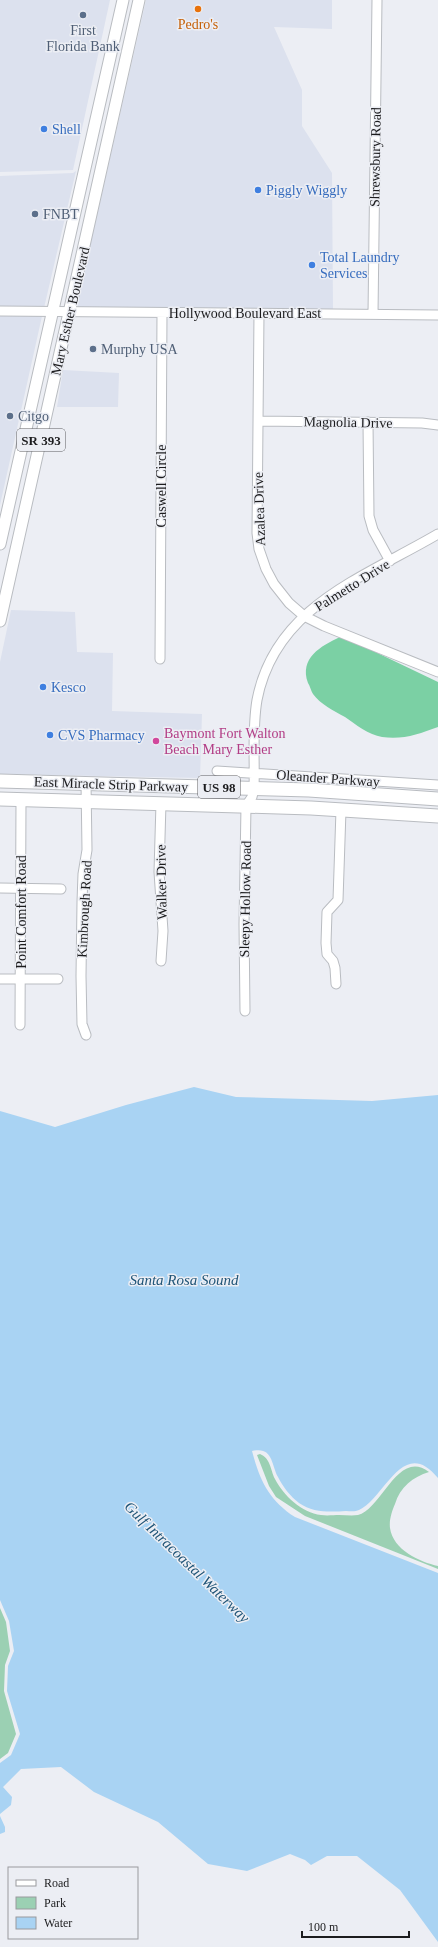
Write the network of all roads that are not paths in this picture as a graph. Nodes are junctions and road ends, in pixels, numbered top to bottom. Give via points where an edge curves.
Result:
1 (123, 0) edge
2 (140, 0) edge
3 (377, 0) edge
4 (0, 311) edge
5 (53, 312) junction
6 (70, 312) junction
7 (162, 313) junction
8 (259, 313) junction
9 (373, 314) junction
10 (438, 315) edge
11 (258, 421) junction
12 (368, 422) junction
13 (438, 425) edge
14 (438, 534) edge
15 (0, 544) edge
16 (390, 561) junction
17 (304, 616) junction
18 (0, 621) edge
19 (160, 659) dead end
20 (438, 672) edge
21 (218, 771) dead end
22 (254, 773) junction
23 (0, 781) edge
24 (86, 784) junction
25 (438, 785) edge
26 (254, 789) junction
27 (438, 798) edge
28 (0, 799) edge
29 (21, 800) junction
30 (86, 801) junction
31 (161, 803) junction
32 (246, 806) junction
33 (341, 810) junction
34 (438, 816) edge
35 (0, 888) edge
36 (21, 889) junction
37 (61, 889) dead end
38 (161, 961) dead end
39 (0, 979) edge
40 (21, 979) junction
41 (58, 979) dead end
42 (336, 984) dead end
43 (245, 1010) dead end
44 (20, 1025) dead end
45 (86, 1035) dead end

1 - 5 main road, Mary Esther Boulevard / SR 393
2 - 6 main road, Mary Esther Boulevard / SR 393
3 - 9 street, Shrewsbury Road
4 - 5 street, Hollywood Boulevard East
5 - 6 street, Hollywood Boulevard East
5 - 15 main road, Mary Esther Boulevard / SR 393
6 - 7 street, Hollywood Boulevard East
6 - 18 main road, Mary Esther Boulevard / SR 393
7 - 8 street, Hollywood Boulevard East
7 - 19 street, Caswell Circle
8 - 9 street, Hollywood Boulevard East
8 - 11 street, Azalea Drive
9 - 10 street, Hollywood Boulevard East
11 - 12 street, Magnolia Drive
11 - 17 street, Azalea Drive via 259,549 274,584 289,603
12 - 13 street, Magnolia Drive
12 - 16 street via 369,516 373,530
14 - 16 street, Palmetto Drive
16 - 17 street, Palmetto Drive via 323,599
17 - 20 street, Azalea Drive
17 - 22 street, Palmetto Drive via 275,651 262,683 256,708
21 - 22 street, Oleander Parkway
22 - 25 street, Oleander Parkway
22 - 26 street, Palmetto Drive
23 - 24 highway, East Miracle Strip Parkway / US 98
24 - 26 highway, East Miracle Strip Parkway / US 98
24 - 30 street, Kimbrough Road
26 - 27 highway, East Miracle Strip Parkway / US 98
26 - 32 street, Sleepy Hollow Road via 252,798
28 - 29 highway, East Miracle Strip Parkway / US 98
29 - 30 highway, East Miracle Strip Parkway / US 98
29 - 36 street, Point Comfort Road
30 - 31 highway, East Miracle Strip Parkway / US 98
30 - 45 street, Kimbrough Road via 87,850 83,874 81,976 82,1024
31 - 32 highway, East Miracle Strip Parkway / US 98
31 - 38 street, Walker Drive
32 - 33 highway, East Miracle Strip Parkway / US 98
32 - 43 street, Sleepy Hollow Road
33 - 34 highway, East Miracle Strip Parkway / US 98
33 - 42 street via 338,900 327,912 326,930 326,950 333,961
35 - 36 street
36 - 37 street
36 - 40 street, Point Comfort Road
39 - 40 street
40 - 41 street
40 - 44 street, Point Comfort Road

